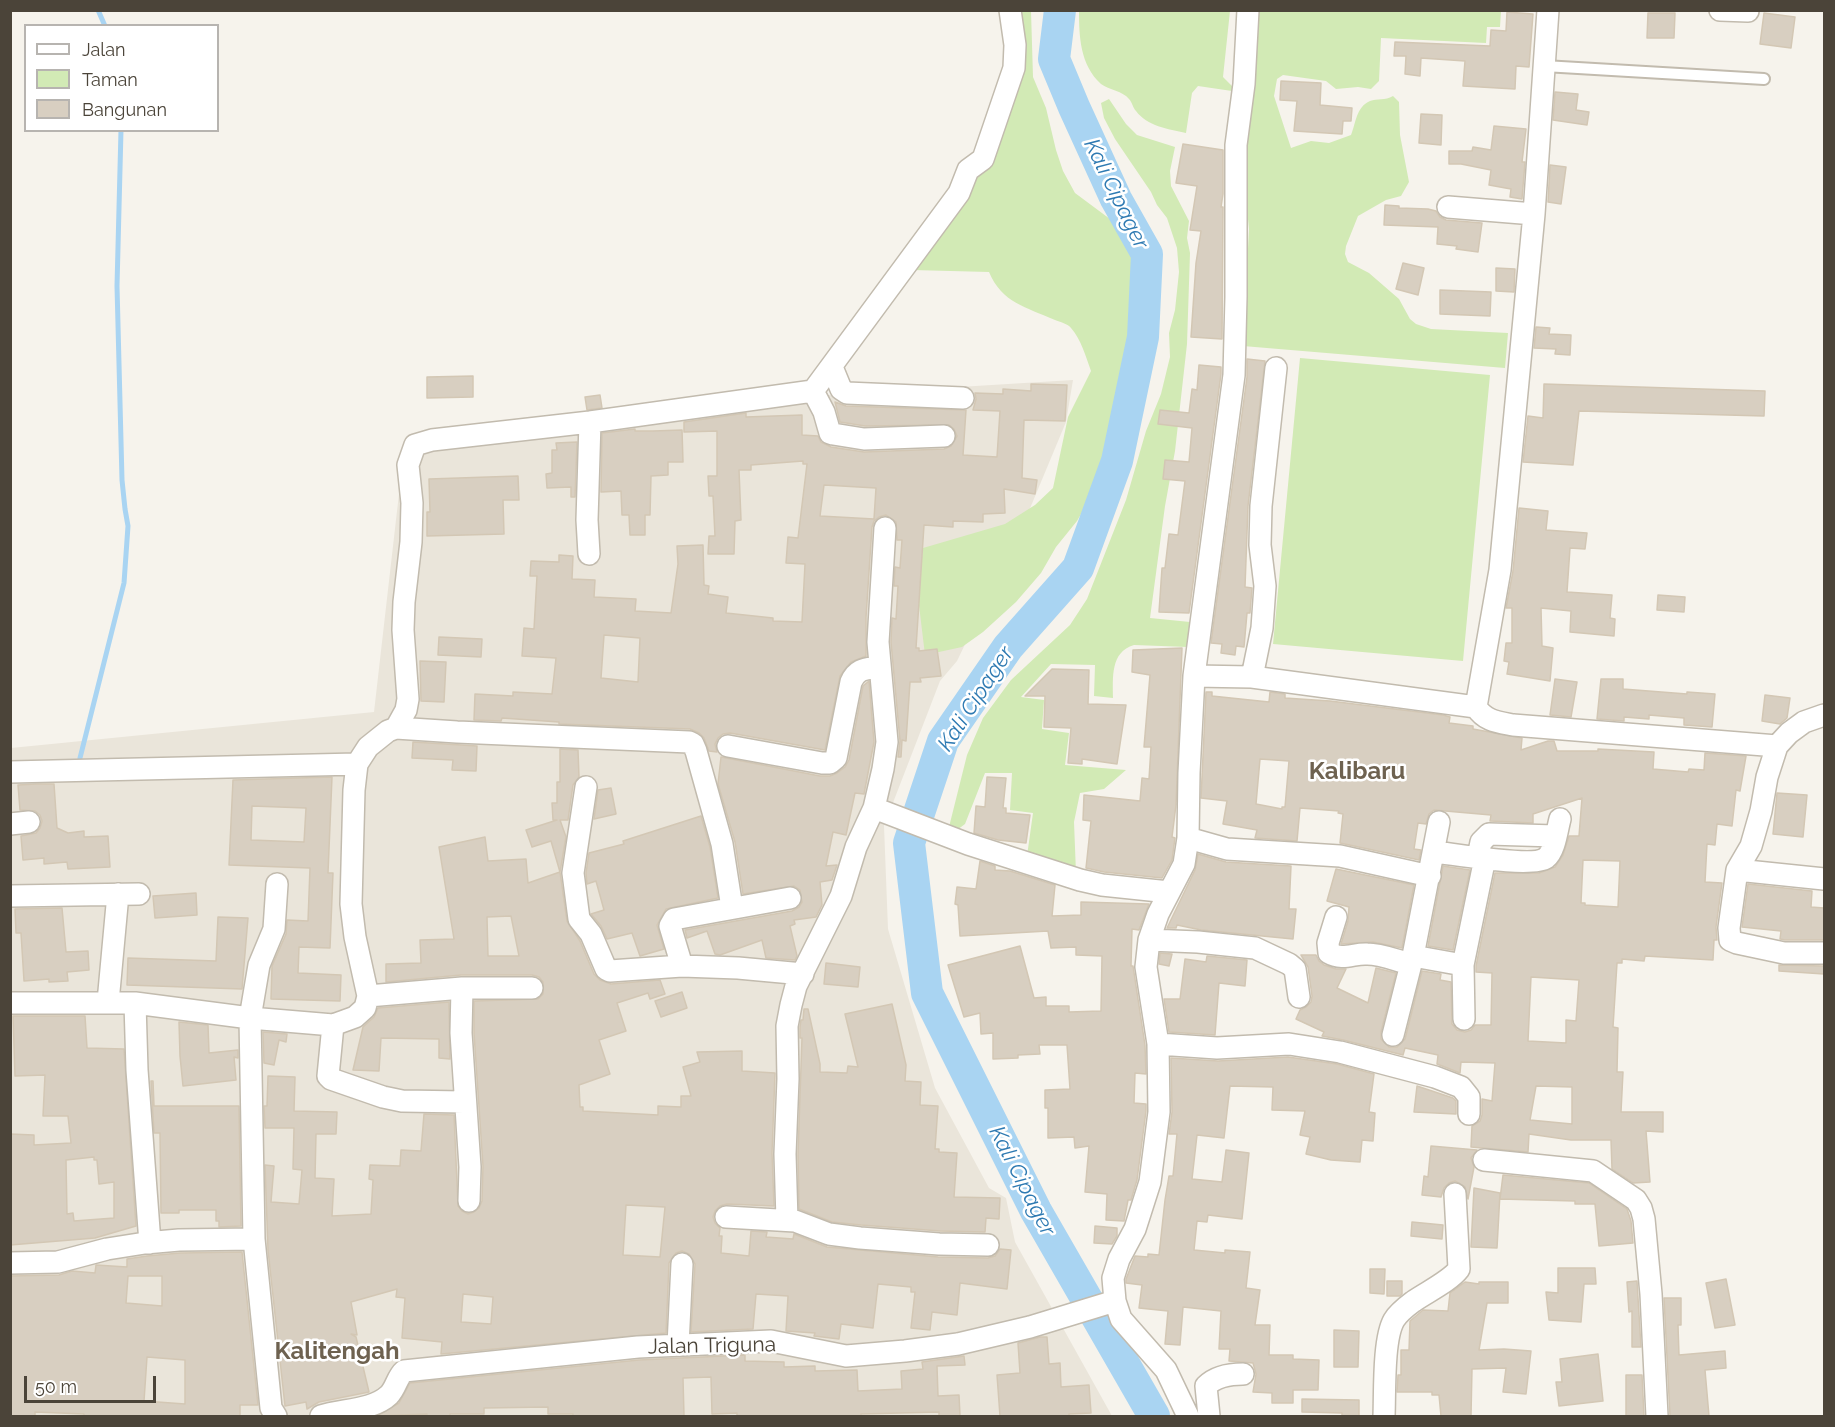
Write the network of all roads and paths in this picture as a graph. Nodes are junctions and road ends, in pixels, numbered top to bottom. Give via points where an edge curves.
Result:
1 (1010, 10) edge
2 (1248, 10) edge
3 (1548, 10) edge
4 (1720, 10) edge
5 (1748, 11) edge
6 (1544, 66) junction
7 (1764, 79) dead end
8 (1448, 207) dead end
9 (1534, 214) junction
10 (832, 367) junction
11 (1276, 368) dead end
12 (813, 392) junction
13 (963, 398) dead end
14 (590, 422) junction
15 (944, 436) dead end
16 (885, 528) dead end
17 (589, 554) dead end
18 (879, 667) junction
19 (1194, 676) junction
20 (1252, 676) junction
21 (1476, 707) junction
22 (1824, 715) edge
23 (396, 728) junction
24 (728, 746) dead end
25 (1777, 746) junction
26 (357, 764) junction
27 (10, 772) edge
28 (586, 787) dead end
29 (874, 808) junction
30 (1439, 822) dead end
31 (1558, 827) dead end
32 (1188, 838) junction
33 (1434, 852) junction
34 (1482, 858) junction
35 (1737, 870) junction
36 (1430, 876) junction
37 (1824, 879) edge
38 (277, 884) dead end
39 (1169, 892) junction
40 (118, 894) junction
41 (139, 894) dead end
42 (10, 896) edge
43 (790, 898) dead end
44 (732, 908) junction
45 (1336, 917) dead end
46 (1149, 940) junction
47 (1824, 953) edge
48 (1412, 960) junction
49 (1463, 965) junction
50 (682, 966) junction
51 (803, 974) junction
52 (462, 988) junction
53 (532, 988) dead end
54 (368, 996) junction
55 (1299, 997) dead end
56 (108, 1002) junction
57 (10, 1003) edge
58 (135, 1003) junction
59 (250, 1018) junction
60 (1464, 1019) dead end
61 (333, 1025) junction
62 (1393, 1035) dead end
63 (1158, 1044) junction
64 (464, 1102) junction
65 (1469, 1114) dead end
66 (1484, 1160) dead end
67 (1455, 1194) dead end
68 (469, 1201) dead end
69 (726, 1217) dead end
70 (787, 1220) junction
71 (254, 1239) junction
72 (150, 1243) junction
73 (988, 1245) dead end
74 (10, 1263) edge
75 (682, 1264) dead end
76 (1110, 1303) junction
77 (678, 1345) junction
78 (1243, 1374) dead end
79 (327, 1415) edge
80 (276, 1416) edge
81 (1188, 1416) edge
82 (1209, 1416) edge
83 (1384, 1416) edge
84 (1657, 1416) edge

1 - 10 street via 1014,68 983,159 974,166 959,193
2 - 19 street via 1236,145 1234,375
3 - 6 street
4 - 5 street
6 - 7 lane
6 - 9 street
8 - 9 street
9 - 21 street via 1500,570
10 - 12 street
10 - 13 street via 841,389 847,393
11 - 20 street via 1261,506 1262,628
12 - 14 street
12 - 15 street via 833,435 864,439
14 - 17 street
14 - 23 street via 432,440 415,446 408,465 411,542 403,649 408,699
16 - 18 street
18 - 24 street via 862,669 851,682 834,761 822,763
18 - 29 street via 886,742
19 - 20 street
19 - 32 street
20 - 21 street
21 - 25 street via 1491,721 1513,725
22 - 25 street via 1804,722
23 - 26 street via 368,747
23 - 44 street via 693,744 722,844
25 - 35 street via 1751,846
26 - 27 street
26 - 54 street via 351,904
28 - 50 street via 573,873 579,919 595,942 603,964 610,971
29 - 39 street via 1080,880
29 - 51 street via 856,847 841,896
30 - 33 street
31 - 34 street via 1489,834 1481,842
32 - 36 street via 1237,850 1340,856
32 - 39 street via 1184,864
33 - 34 street
33 - 36 street
34 - 49 street
35 - 37 street
35 - 47 street via 1730,940 1784,952
36 - 48 street
38 - 59 street via 274,929 259,965
39 - 46 street
40 - 41 street
40 - 42 street
40 - 56 street
43 - 44 street
44 - 50 street via 671,922
45 - 48 street via 1328,943 1332,956 1369,953
46 - 55 street via 1255,948 1294,969
46 - 63 street via 1146,967
48 - 49 street
48 - 62 street
49 - 60 street
50 - 51 street
51 - 70 street via 787,1026
52 - 53 street
52 - 54 street
52 - 64 street
54 - 61 street via 355,1017
56 - 57 street
56 - 58 street
58 - 59 street
58 - 72 street
59 - 61 street
59 - 71 street
61 - 64 street via 328,1076 331,1079 402,1101
63 - 65 street via 1289,1044 1340,1052 1461,1087 1469,1097
63 - 76 street via 1159,1112 1150,1182 1135,1229 1119,1259
64 - 68 street
66 - 84 street via 1593,1172 1636,1200 1644,1219
67 - 83 street via 1459,1269 1394,1319 1388,1343
69 - 70 street
70 - 73 street via 829,1234
71 - 72 street
71 - 80 street via 271,1408
72 - 74 street via 106,1249 58,1262
75 - 77 street
76 - 77 street, Jalan Triguna via 958,1344 905,1351 846,1356 771,1341
76 - 81 street via 1166,1370
77 - 79 street, Jalan Triguna via 404,1371 384,1399
78 - 82 street via 1229,1374 1206,1386

